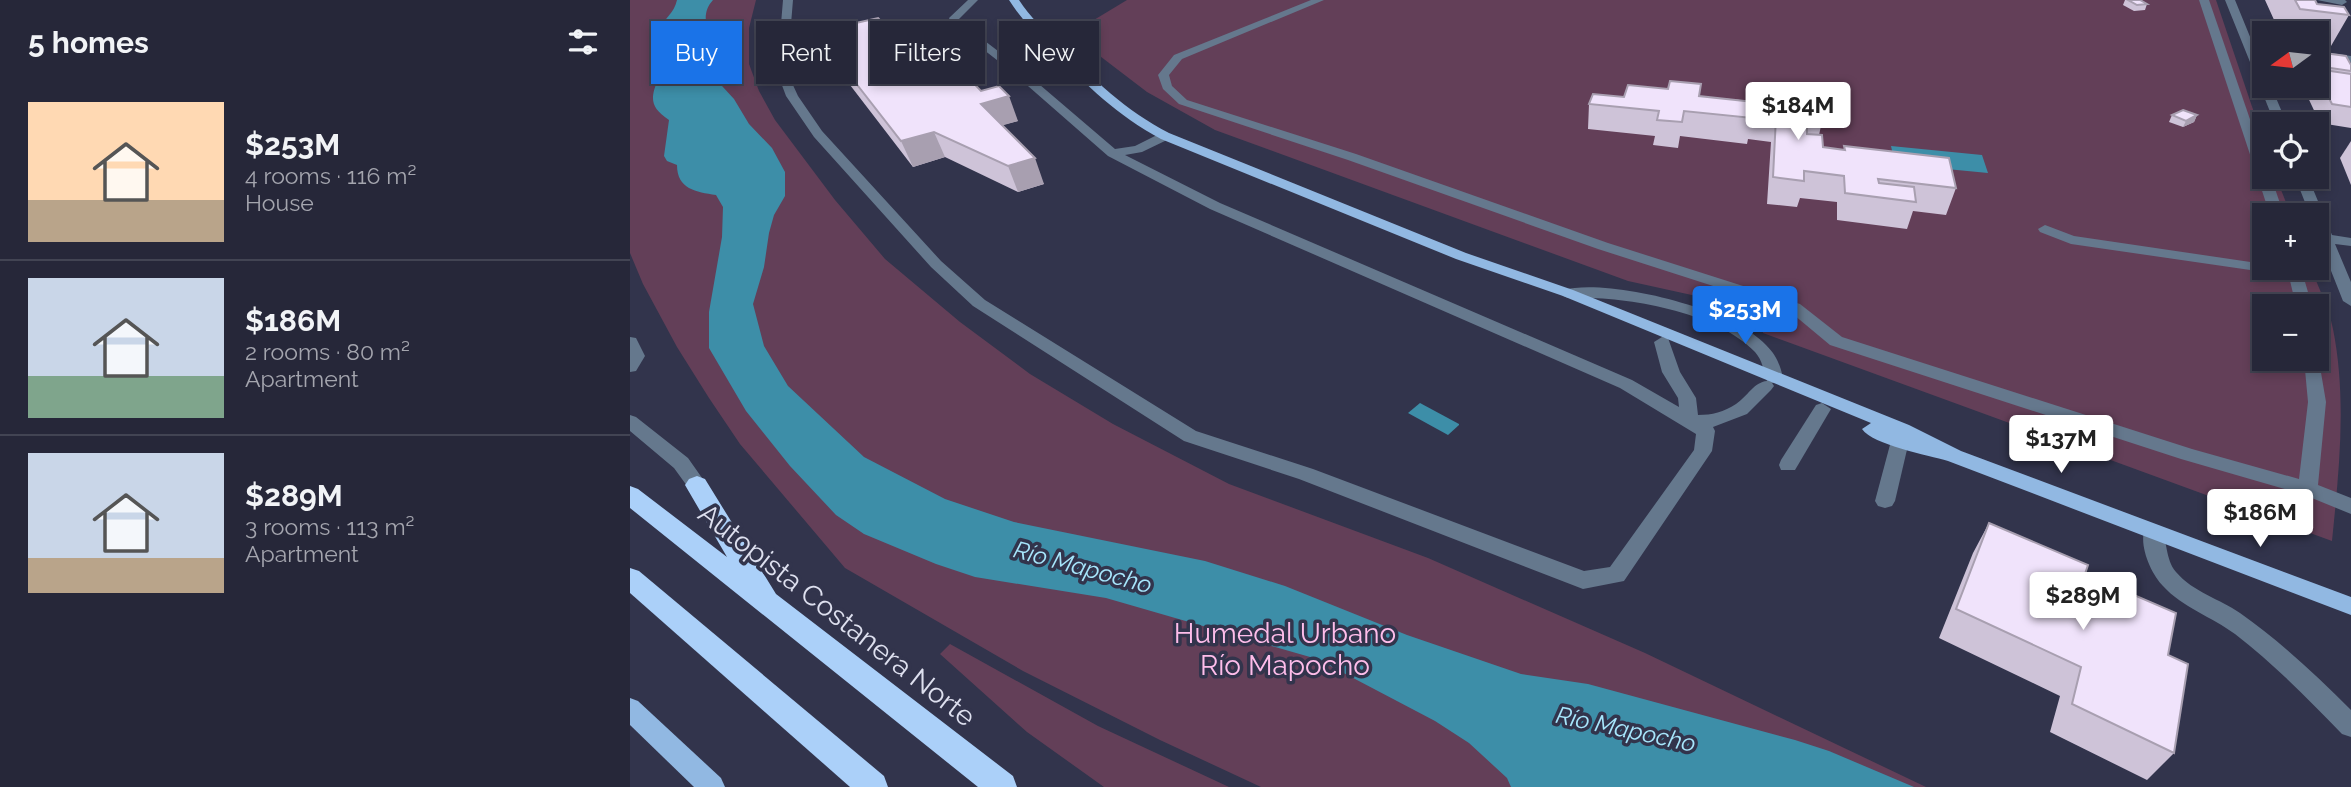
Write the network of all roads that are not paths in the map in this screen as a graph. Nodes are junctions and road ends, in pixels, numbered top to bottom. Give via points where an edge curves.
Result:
1 (788, 0) edge
2 (972, 0) edge
3 (1014, 0) edge
4 (1319, 0) edge
5 (2204, 0) edge
6 (2230, 0) edge
7 (2322, 0) edge
8 (2342, 2) dead end
9 (2250, 46) joint
10 (2252, 51) edge
11 (2329, 56) edge
12 (2351, 59) edge
13 (1165, 136) junction
14 (1112, 153) junction
15 (2273, 203) edge
16 (2045, 229) dead end
17 (2329, 238) edge
18 (2351, 242) edge
19 (2329, 247) edge
20 (2252, 266) edge
21 (1517, 277) junction
22 (1568, 293) junction
23 (2351, 301) edge
24 (630, 342) edge
25 (1662, 342) junction
26 (630, 367) edge
27 (2313, 371) edge
28 (1770, 382) junction
29 (1822, 409) junction
30 (630, 421) edge
31 (1690, 422) junction
32 (1900, 441) junction
33 (1954, 456) junction
34 (1788, 465) dead end
35 (697, 485) joint
36 (2308, 489) junction
37 (630, 495) edge
38 (1885, 501) dead end
39 (2351, 506) edge
40 (2153, 531) junction
41 (630, 579) edge
42 (768, 603) junction
43 (2351, 606) edge
44 (630, 709) edge
45 (2351, 726) edge
46 (712, 787) edge
47 (873, 787) edge
48 (1002, 787) edge

1 - 31 street via 782,72 792,96 818,134 936,264 979,303 1190,436 1306,474 1583,580 1616,575 1703,451 1706,431
2 - 14 street via 959,11 955,23
3 - 13 main road via 1112,104
4 - 36 street via 1178,57 1163,75 1167,87 1183,102 1794,307 1836,341
5 - 15 street
6 - 9 street
7 - 8 street
9 - 10 street
11 - 12 street
13 - 14 street via 1138,149
13 - 21 main road
14 - 31 street via 1215,206 1626,384
16 - 20 street via 2071,240
17 - 18 street
19 - 23 street
21 - 22 main road
21 - 25 main road via 1539,291
22 - 28 main road
22 - 28 street via 1632,295 1736,330 1771,358 1775,368
24 - 26 street via 637,356
25 - 28 main road
25 - 31 street via 1671,372 1687,398
27 - 36 street via 2317,402
28 - 29 main road
28 - 31 street via 1738,412
28 - 33 main road via 1903,429
29 - 32 main road
29 - 34 street
30 - 35 street via 681,463
32 - 33 main road
32 - 38 street
33 - 40 main road
35 - 42 highway
36 - 39 street
37 - 42 highway, Autopista Costanera Norte
40 - 43 main road
40 - 45 street via 2155,554 2169,580 2229,617 2296,671
41 - 47 highway
42 - 48 highway, Autopista Costanera Norte
44 - 46 main road

